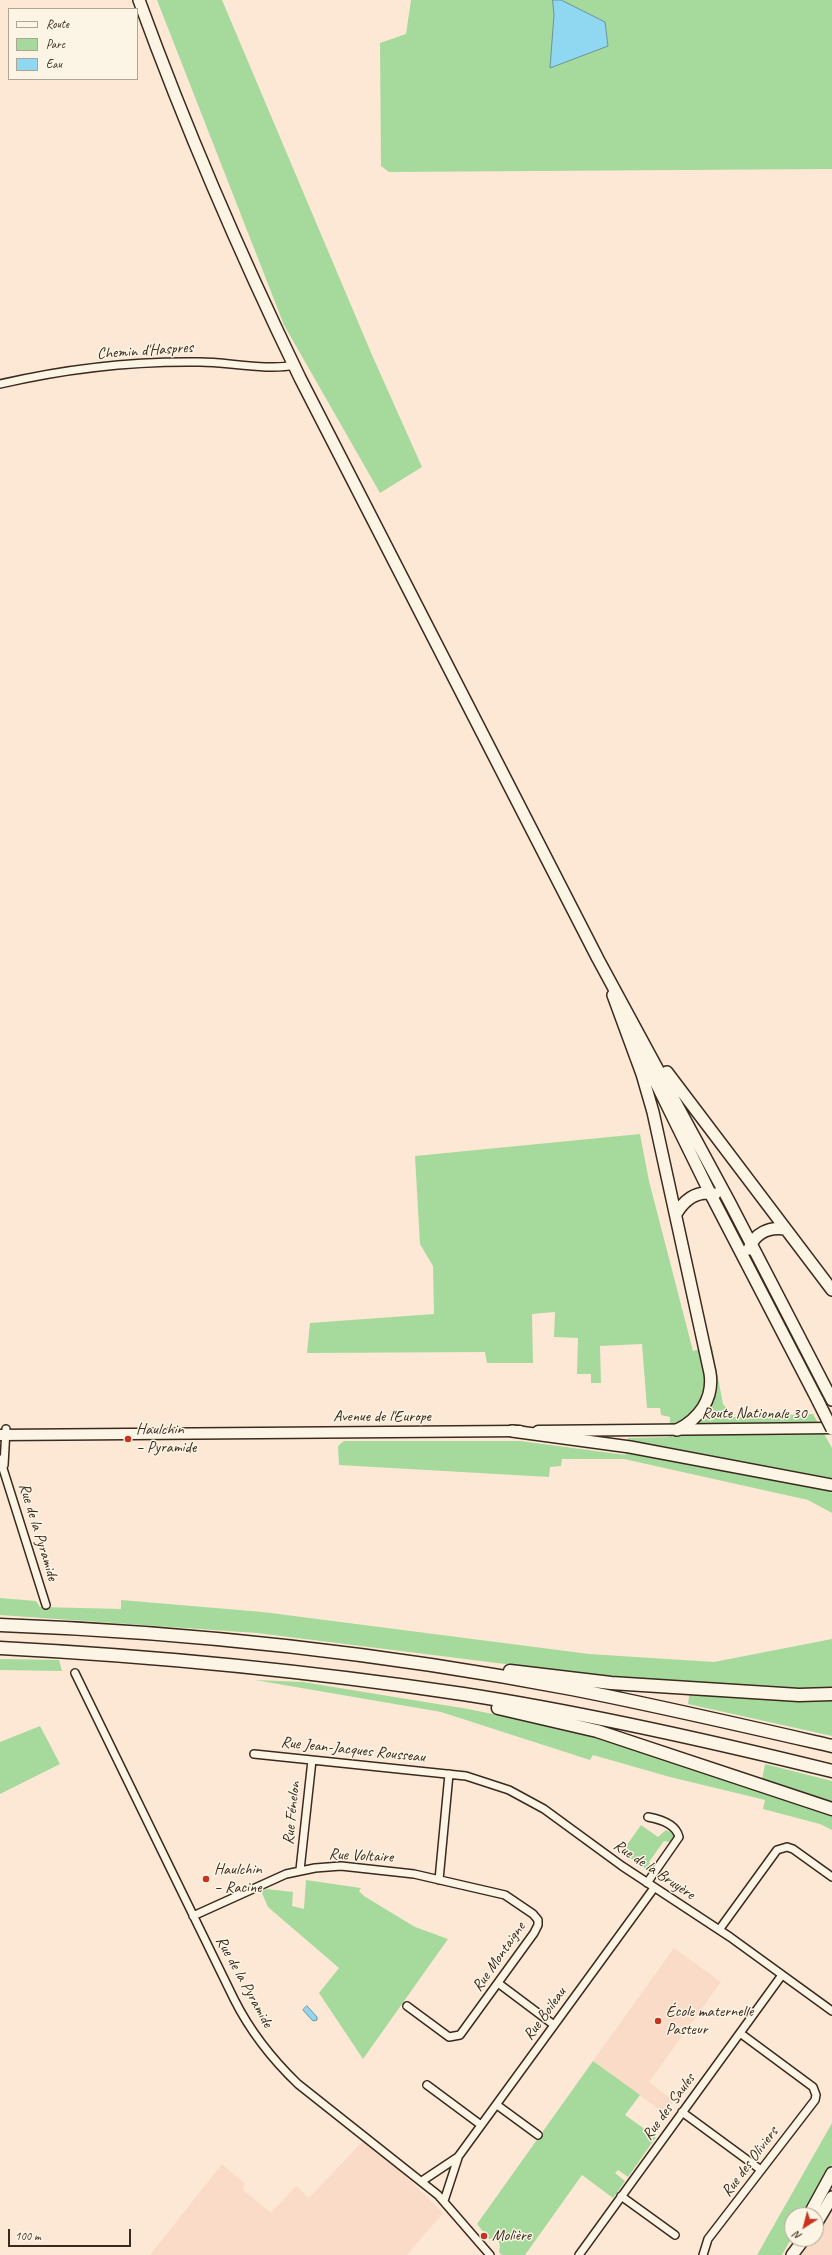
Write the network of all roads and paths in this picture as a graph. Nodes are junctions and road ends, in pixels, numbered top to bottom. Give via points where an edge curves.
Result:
1 (139, 0) edge
2 (294, 365) junction
3 (0, 384) edge
4 (598, 959) junction
5 (614, 995) junction
6 (635, 1024) junction
7 (710, 1193) junction
8 (729, 1201) junction
9 (676, 1214) junction
10 (785, 1229) junction
11 (752, 1243) junction
12 (753, 1274) junction
13 (832, 1290) edge
14 (830, 1397) edge
15 (832, 1429) edge
16 (676, 1430) junction
17 (512, 1431) junction
18 (3, 1432) edge
19 (0, 1460) edge
20 (4, 1467) junction
21 (831, 1485) edge
22 (46, 1605) dead end
23 (0, 1625) edge
24 (0, 1648) edge
25 (410, 1663) junction
26 (75, 1673) dead end
27 (405, 1686) junction
28 (832, 1694) edge
29 (832, 1746) edge
30 (254, 1754) dead end
31 (312, 1760) junction
32 (832, 1771) edge
33 (449, 1774) junction
34 (832, 1809) edge
35 (648, 1818) dead end
36 (300, 1870) junction
37 (832, 1877) edge
38 (439, 1880) junction
39 (647, 1883) junction
40 (654, 1888) junction
41 (486, 1890) joint
42 (193, 1916) junction
43 (719, 1930) junction
44 (782, 1975) junction
45 (498, 1983) junction
46 (406, 2006) dead end
47 (832, 2011) edge
48 (554, 2025) junction
49 (740, 2033) junction
50 (427, 2085) dead end
51 (497, 2104) junction
52 (682, 2112) junction
53 (481, 2126) junction
54 (538, 2135) dead end
55 (458, 2158) junction
56 (761, 2170) junction
57 (832, 2173) edge
58 (422, 2181) junction
59 (621, 2196) junction
60 (832, 2198) edge
61 (444, 2201) junction
62 (813, 2207) edge
63 (824, 2211) edge
64 (675, 2235) dead end
65 (490, 2255) edge
66 (579, 2255) edge
67 (703, 2255) edge

1 - 2 main road via 214,191
2 - 3 street, Chemin d'Haspres via 277,367 200,362 149,364 68,372
2 - 4 main road
4 - 5 main road
4 - 6 main road
5 - 7 main road
5 - 9 main road via 648,1092
6 - 8 main road
6 - 10 main road via 675,1084
7 - 8 main road
7 - 9 main road via 691,1197
7 - 12 main road
8 - 11 main road
9 - 16 main road via 711,1379 705,1406 689,1423
10 - 11 main road via 766,1230
10 - 13 main road
11 - 12 main road via 748,1256
11 - 14 main road
12 - 15 main road, bridge
15 - 16 main road, Route Nationale 30
16 - 17 main road, Avenue de l'Europe
17 - 18 main road, Avenue de l'Europe via 88,1434
17 - 21 main road via 630,1447
18 - 20 street, Rue de la Pyramide
19 - 20 street, Rue de la Pyramide
20 - 22 street, Rue de la Pyramide
23 - 25 highway via 232,1641
24 - 27 highway via 184,1660
25 - 28 highway via 471,1666 611,1683 799,1695
25 - 29 highway via 634,1701
26 - 42 street, Rue de la Pyramide
27 - 32 highway via 599,1718
27 - 34 highway via 597,1731
30 - 31 street, Rue Jean-Jacques Rousseau
31 - 33 street, Rue Jean-Jacques Rousseau
31 - 36 street, Rue Fénelon
33 - 38 street
33 - 39 street, Rue de la Bruyère via 496,1784 532,1801
35 - 39 street via 664,1821 678,1832 679,1837
36 - 38 street, Rue Voltaire via 347,1866
36 - 42 street, Rue Voltaire
37 - 43 street via 790,1848 778,1850
38 - 41 street, Rue Voltaire
39 - 40 street, Rue de la Bruyère
40 - 43 street, Rue de la Bruyère
40 - 48 street, Rue Boileau
41 - 45 street, Rue Montaigne via 508,1896 533,1914 538,1922 534,1933
42 - 58 street, Rue de la Pyramide via 241,2012 279,2065 304,2089
43 - 44 street, Rue de la Bruyère
44 - 47 street, Rue de la Bruyère
44 - 49 street, Rue des Saules
45 - 46 street, Rue Montaigne via 456,2037 446,2035
45 - 48 street
48 - 51 street, Rue Boileau
49 - 52 street, Rue des Saules
49 - 56 street, Rue des Oliviers via 813,2087 816,2095 815,2100
50 - 53 street
51 - 53 street, Rue Boileau
51 - 54 street
52 - 56 street
52 - 59 street, Rue des Saules
53 - 55 street, Rue Boileau
55 - 58 street, Rue Boileau
55 - 61 street, Rue Boileau
56 - 67 street, Rue des Oliviers via 708,2239
57 - 62 main road
58 - 61 street, Rue de la Pyramide
59 - 64 street
59 - 66 street, Rue des Saules
60 - 63 main road
61 - 65 street, Rue de la Pyramide

